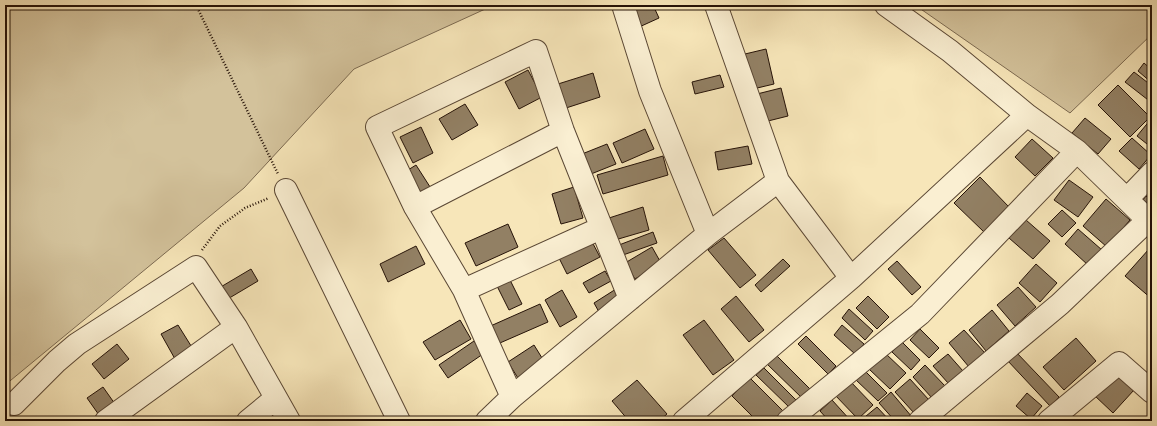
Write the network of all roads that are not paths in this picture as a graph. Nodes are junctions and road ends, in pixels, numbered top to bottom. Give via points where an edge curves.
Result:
1 (623, 5) edge
2 (716, 5) edge
3 (886, 5) edge
4 (1027, 115) junction
5 (563, 131) junction
6 (1077, 151) junction
7 (1152, 173) edge
8 (778, 181) junction
9 (286, 190) road end
10 (1127, 199) junction
11 (415, 206) junction
12 (1150, 222) edge
13 (601, 228) junction
14 (708, 234) junction
15 (851, 278) junction
16 (464, 290) junction
17 (630, 299) junction
18 (236, 327) junction
19 (1152, 392) edge
20 (512, 397) junction
21 (276, 398) junction
22 (14, 404) dead end
23 (106, 421) edge
24 (248, 421) edge
25 (289, 421) edge
26 (399, 421) edge
27 (487, 421) edge
28 (684, 421) edge
29 (788, 421) edge
30 (920, 421) edge
31 (1049, 421) edge

1 - 14 street via 650,91
2 - 8 street
3 - 4 street via 950,51
4 - 6 street
4 - 15 street
5 - 11 street
5 - 11 street via 536,51 377,127
5 - 13 street
6 - 10 street
6 - 29 street via 920,314
7 - 10 street
8 - 14 street
8 - 15 street
9 - 26 street
10 - 12 street
11 - 16 street
12 - 30 street via 1060,304
13 - 16 street
13 - 17 street
14 - 17 street
15 - 28 street
16 - 20 street
17 - 20 street
18 - 21 street
18 - 22 street via 196,267 77,344
18 - 23 street
19 - 31 street via 1119,363
20 - 27 street
21 - 24 street
21 - 25 street

